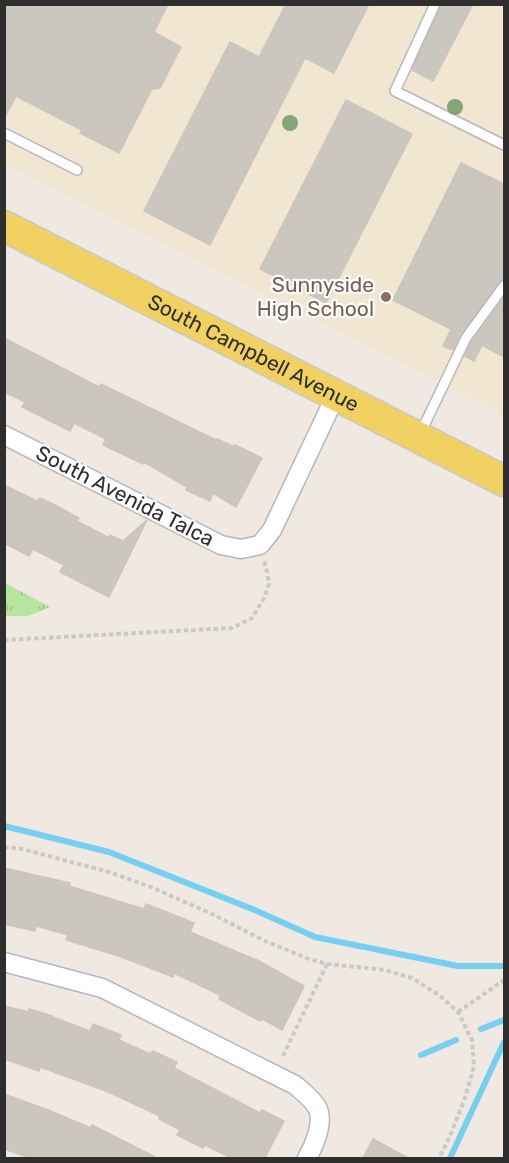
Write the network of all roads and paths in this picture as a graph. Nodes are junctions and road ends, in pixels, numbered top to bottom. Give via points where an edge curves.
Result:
1 (435, 4) edge
2 (4, 133) edge
3 (504, 145) edge
4 (77, 170) dead end
5 (4, 226) edge
6 (504, 286) edge
7 (336, 395) junction
8 (4, 435) edge
9 (418, 437) junction
10 (504, 481) edge
11 (260, 545) junction
12 (4, 640) edge
13 (4, 847) edge
14 (4, 962) edge
15 (327, 964) junction
16 (504, 980) edge
17 (458, 1012) junction
18 (283, 1056) dead end
19 (307, 1158) edge
20 (439, 1158) edge

1 - 3 lane via 395,91
2 - 4 lane
5 - 7 main road, South Campbell Avenue
6 - 9 lane via 466,338
7 - 9 main road, South Campbell Avenue
7 - 11 street via 272,530
8 - 11 street, South Avenida Talca via 221,545 241,549
9 - 10 main road, South Campbell Avenue
11 - 12 path via 269,584 252,618 232,628
13 - 15 path via 109,872 151,887 287,950
14 - 19 street via 102,988 295,1085 327,1113
15 - 17 path via 386,970 412,978
15 - 18 path
16 - 17 path
17 - 20 path via 472,1040 474,1066 462,1108

